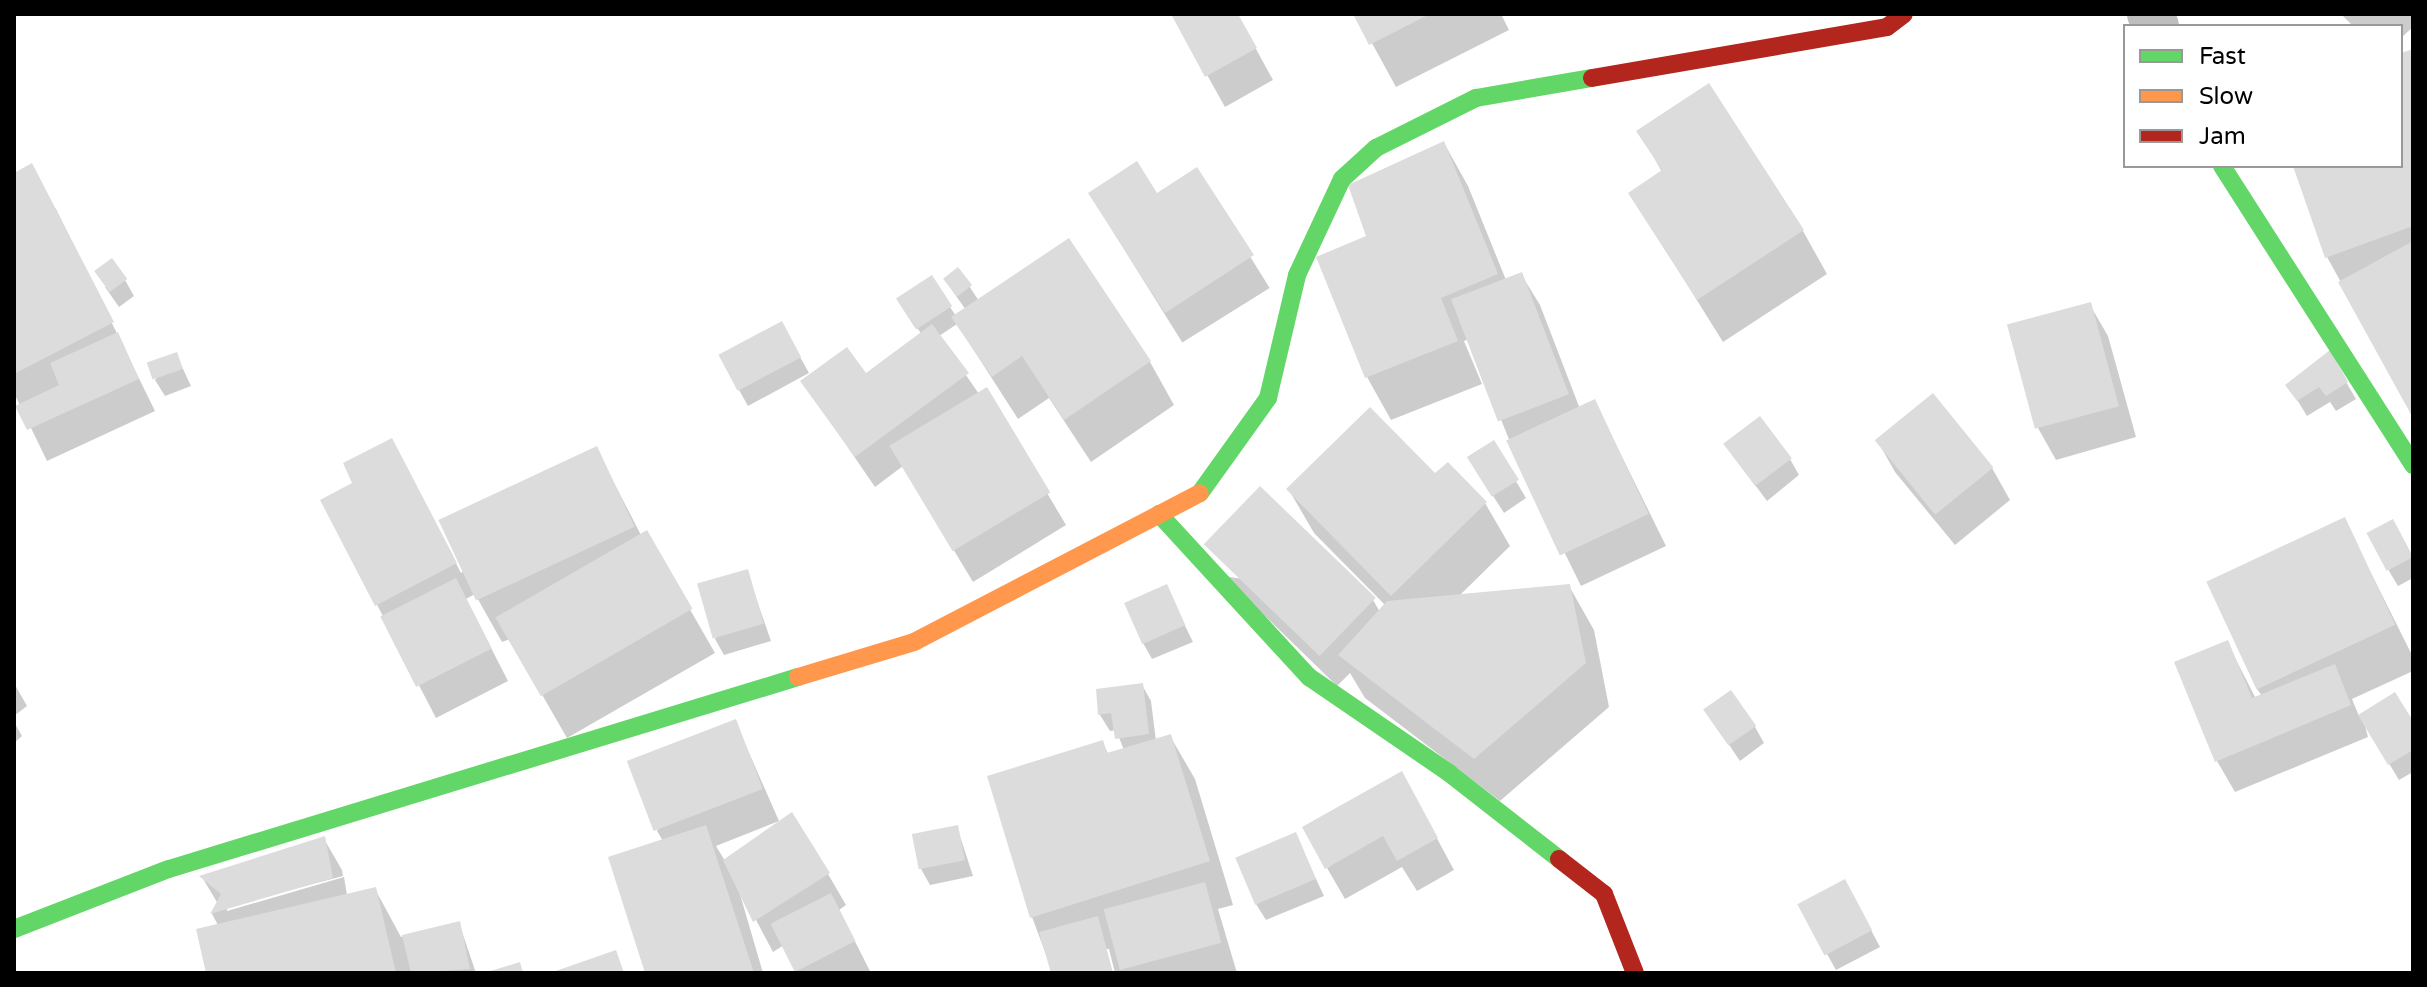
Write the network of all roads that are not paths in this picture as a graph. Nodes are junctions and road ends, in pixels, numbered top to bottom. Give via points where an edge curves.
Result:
1 (1904, 14) edge
2 (2223, 168) edge
3 (2413, 465) edge
4 (1159, 514) junction
5 (14, 929) edge
6 (1635, 973) edge

1 - 4 main road via 1887,27 1476,98 1376,148 1342,179 1297,275 1268,398 1208,489
2 - 3 main road
4 - 5 main road via 914,642 169,869
4 - 6 main road via 1309,677 1449,773 1604,894

